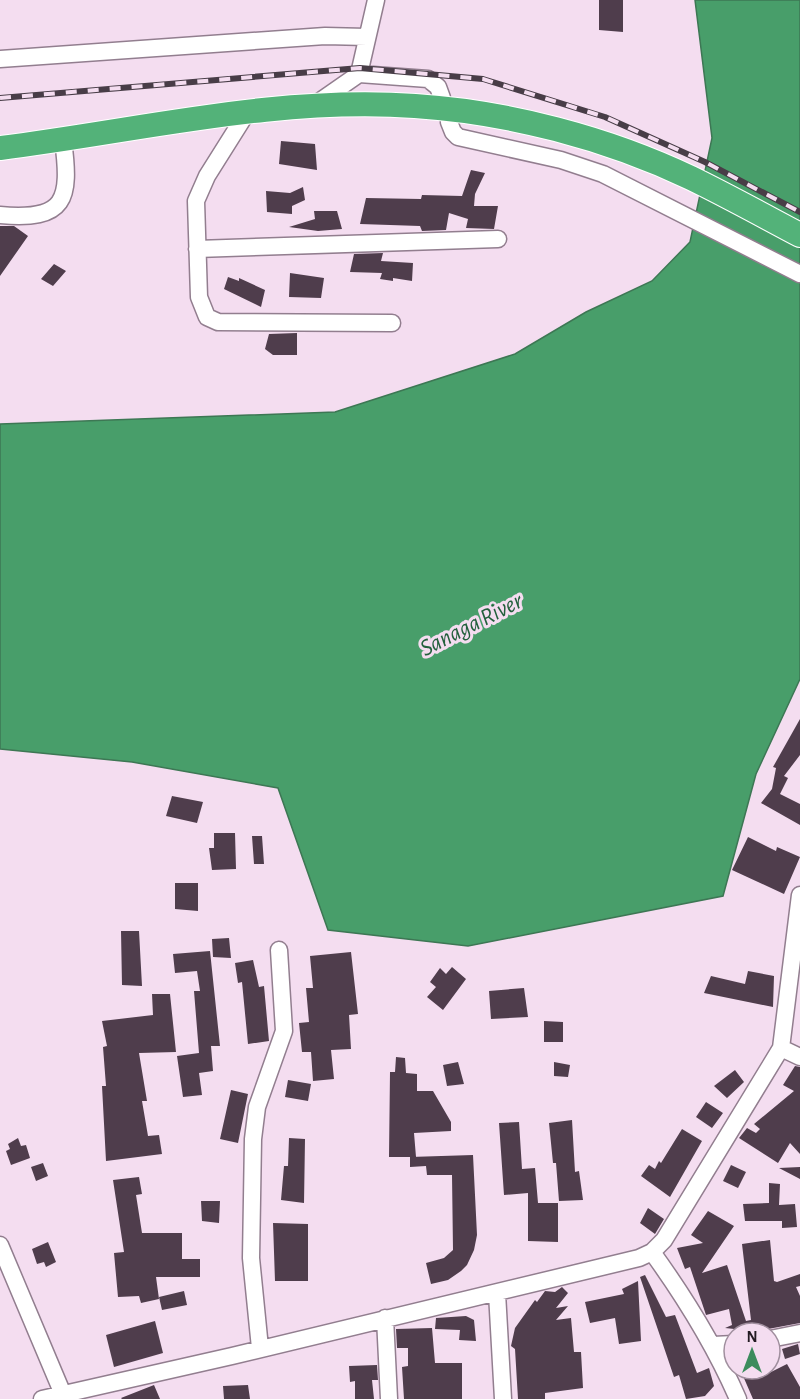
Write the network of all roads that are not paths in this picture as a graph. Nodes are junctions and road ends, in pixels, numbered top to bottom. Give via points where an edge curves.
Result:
1 (376, 0) edge
2 (368, 37) junction
3 (0, 59) edge
4 (359, 74) junction
5 (442, 98) dead end
6 (312, 106) junction
7 (246, 114) junction
8 (449, 122) dead end
9 (63, 140) junction
10 (0, 148) edge
11 (0, 215) edge
12 (800, 235) edge
13 (498, 239) dead end
14 (197, 249) junction
15 (800, 274) edge
16 (392, 323) dead end
17 (800, 895) edge
18 (279, 950) dead end
19 (796, 953) edge
20 (781, 1048) junction
21 (800, 1057) edge
22 (0, 1245) edge
23 (652, 1252) junction
24 (497, 1293) junction
25 (385, 1318) junction
26 (800, 1333) edge
27 (782, 1337) edge
28 (713, 1345) junction
29 (722, 1345) edge
30 (260, 1348) junction
31 (64, 1396) edge
32 (42, 1399) edge
33 (389, 1399) edge
34 (503, 1399) edge
35 (738, 1399) edge

1 - 2 street
2 - 3 street via 325,36
2 - 4 street
4 - 5 street via 428,79 438,87
4 - 6 street
6 - 7 highway
6 - 12 highway via 415,106 531,124 607,146 690,177
7 - 9 highway
7 - 14 street via 196,201
8 - 15 street via 458,136 592,171 676,209
9 - 10 highway
9 - 11 street via 66,186 59,205 44,215
13 - 14 street
14 - 16 street via 199,297 207,316 218,322
17 - 19 street
18 - 30 street via 284,1031 257,1107 253,1148 251,1258
19 - 20 street
20 - 21 street
20 - 23 street via 664,1240
22 - 31 street
23 - 24 street
23 - 28 street
24 - 25 street
24 - 34 street
25 - 30 street
25 - 33 street
26 - 27 street
28 - 29 street
28 - 35 street
30 - 31 street
31 - 32 street

